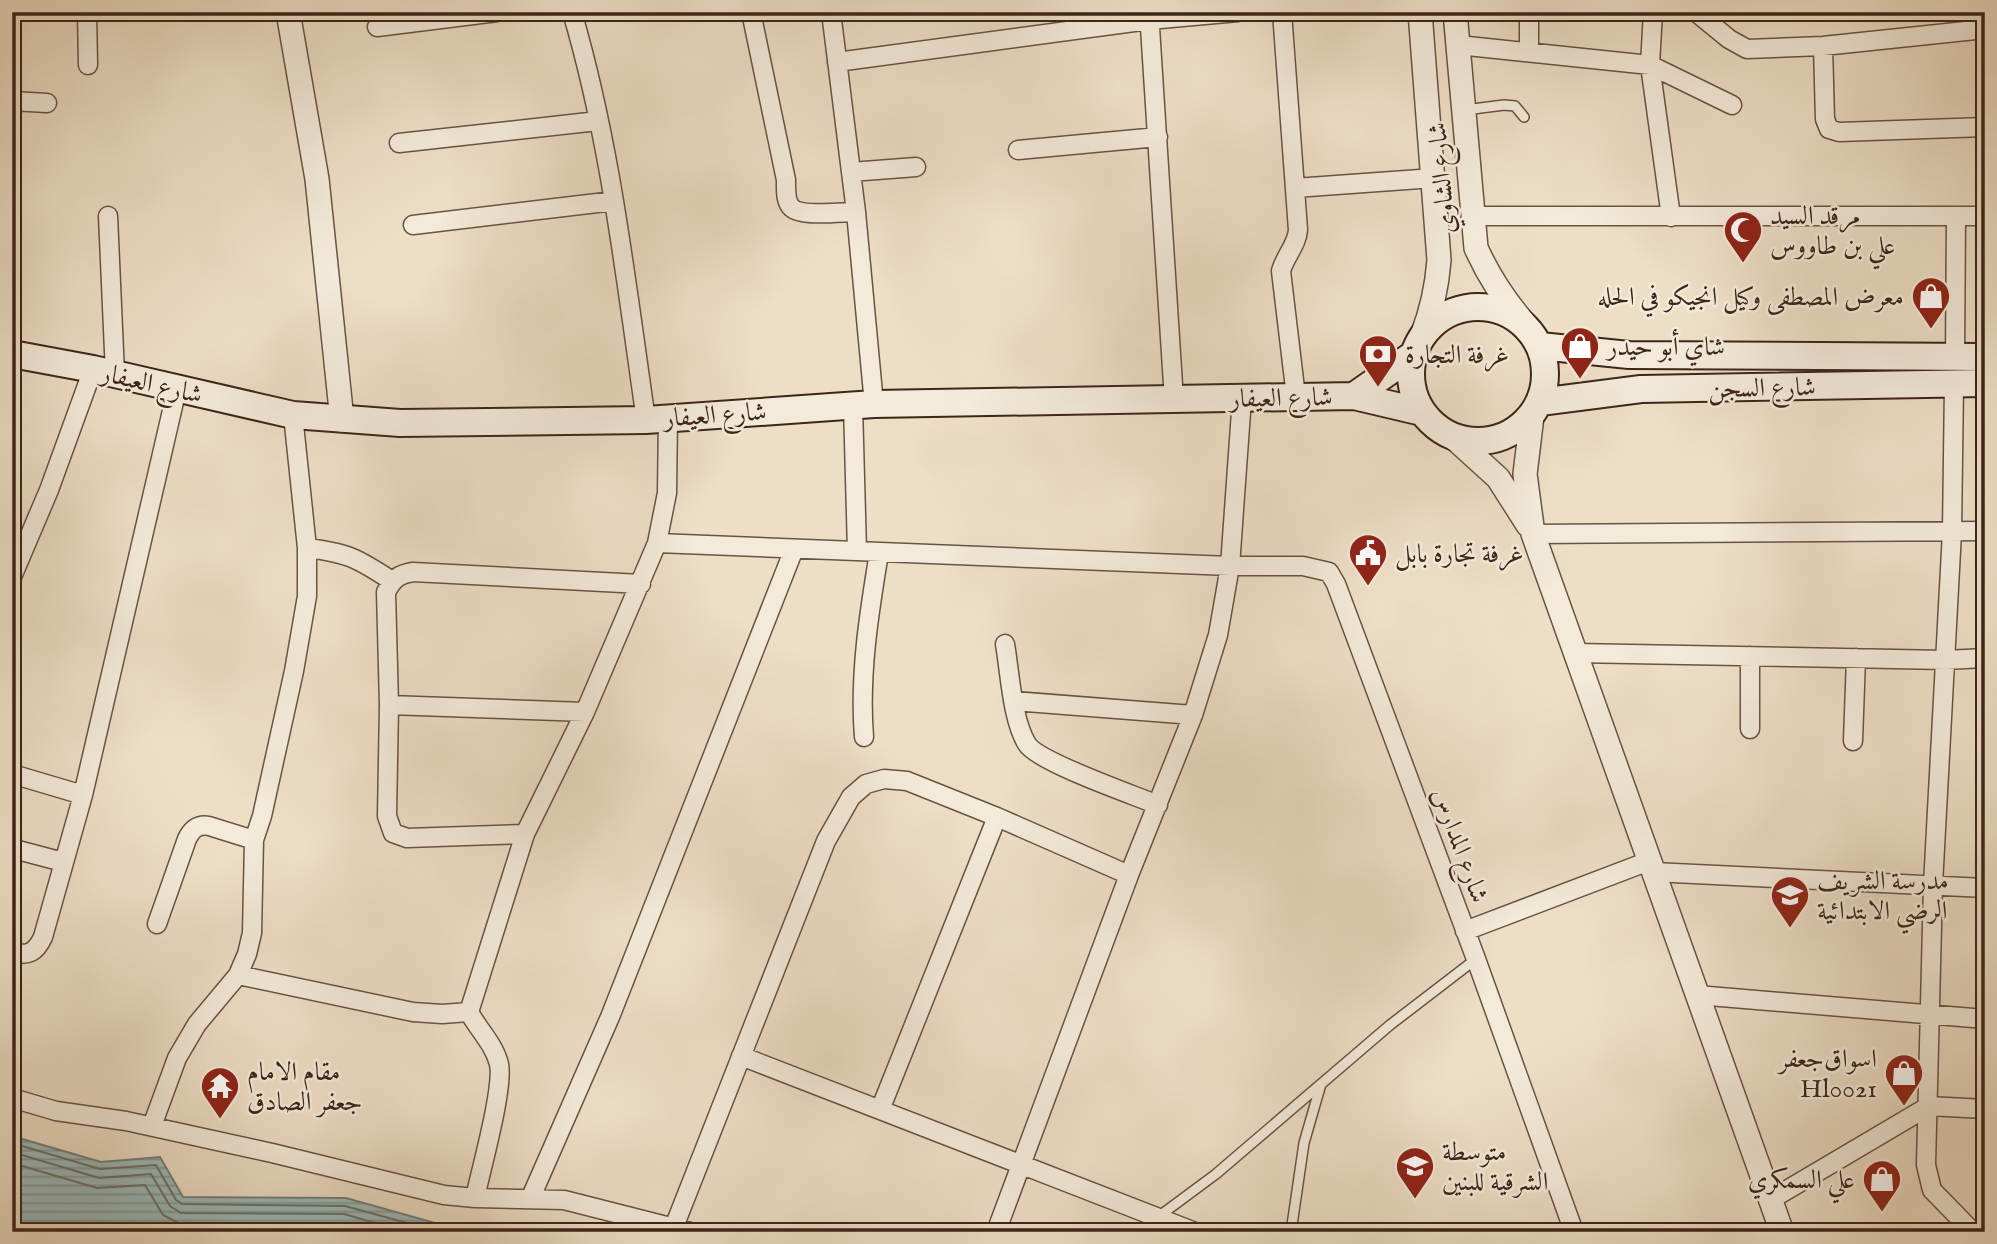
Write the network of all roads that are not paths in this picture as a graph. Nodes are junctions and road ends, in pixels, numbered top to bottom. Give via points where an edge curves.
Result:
1 (87, 12) edge
2 (288, 12) edge
3 (497, 12) edge
4 (572, 12) edge
5 (751, 12) edge
6 (831, 12) edge
7 (1238, 12) edge
8 (1282, 12) edge
9 (1420, 12) edge
10 (1455, 12) edge
11 (1529, 12) edge
12 (1653, 12) edge
13 (1696, 12) edge
14 (1977, 12) edge
15 (1149, 16) edge
16 (377, 27) dead end
17 (1985, 27) edge
18 (1458, 45) junction
19 (1823, 46) junction
20 (1529, 51) junction
21 (837, 62) junction
22 (88, 65) dead end
23 (1650, 65) junction
24 (12, 101) edge
25 (47, 103) dead end
26 (1732, 105) dead end
27 (1464, 111) junction
28 (1524, 117) dead end
29 (598, 121) junction
30 (1985, 127) edge
31 (1158, 137) junction
32 (399, 143) dead end
33 (1018, 150) dead end
34 (916, 167) dead end
35 (851, 172) junction
36 (1434, 178) junction
37 (1295, 188) junction
38 (614, 201) junction
39 (856, 212) junction
40 (108, 216) dead end
41 (1473, 216) junction
42 (1671, 216) junction
43 (1956, 216) junction
44 (1985, 216) edge
45 (413, 225) dead end
46 (1524, 324) junction
47 (1418, 345) junction
48 (1540, 346) junction
49 (12, 354) edge
50 (1815, 356) junction
51 (1844, 357) junction
52 (1985, 357) edge
53 (104, 371) junction
54 (1954, 371) junction
55 (1985, 383) edge
56 (1845, 385) junction
57 (1817, 386) junction
58 (177, 389) junction
59 (1354, 396) junction
60 (1296, 397) junction
61 (1242, 398) junction
62 (1174, 400) junction
63 (864, 405) junction
64 (1536, 409) junction
65 (1422, 412) junction
66 (293, 415) junction
67 (657, 418) junction
68 (342, 420) junction
69 (1454, 438) junction
70 (1985, 531) edge
71 (1952, 532) junction
72 (1534, 534) junction
73 (21, 537) edge
74 (657, 543) junction
75 (307, 548) junction
76 (794, 549) junction
77 (857, 551) junction
78 (879, 552) junction
79 (1230, 566) junction
80 (12, 577) edge
81 (392, 581) junction
82 (641, 584) junction
83 (1005, 645) dead end
84 (1575, 653) junction
85 (1751, 656) junction
86 (1856, 658) junction
87 (1985, 658) edge
88 (1946, 660) junction
89 (1014, 701) junction
90 (389, 705) junction
91 (585, 712) junction
92 (1194, 715) junction
93 (1750, 729) dead end
94 (864, 737) dead end
95 (1853, 741) dead end
96 (12, 774) edge
97 (83, 795) junction
98 (1158, 805) junction
99 (997, 817) junction
100 (525, 834) junction
101 (254, 839) junction
102 (14, 849) edge
103 (64, 862) junction
104 (1651, 867) junction
105 (1129, 875) junction
106 (1933, 885) junction
107 (1985, 888) edge
108 (157, 924) dead end
109 (1465, 931) junction
110 (12, 952) edge
111 (1476, 959) junction
112 (238, 975) junction
113 (1697, 995) junction
114 (469, 1012) junction
115 (1929, 1014) junction
116 (1985, 1019) edge
117 (741, 1056) junction
118 (1322, 1083) junction
119 (12, 1098) edge
120 (1928, 1106) junction
121 (1985, 1109) edge
122 (880, 1110) junction
123 (152, 1126) junction
124 (1023, 1164) junction
125 (531, 1197) junction
126 (475, 1198) junction
127 (1770, 1200) junction
128 (1158, 1217) junction
129 (682, 1230) edge
130 (996, 1232) edge
131 (1195, 1232) edge
132 (1291, 1232) edge
133 (1574, 1232) edge
134 (1782, 1232) edge
135 (1973, 1232) edge

1 - 22 street
2 - 68 street via 317,179
3 - 16 street
4 - 29 street via 589,67
5 - 39 street via 787,198 803,213
6 - 21 street
7 - 15 street
8 - 37 street
9 - 36 street, شارع الشاوي
10 - 18 street, شارع الشاوي
11 - 20 street
12 - 23 street
13 - 19 street via 1747,49
14 - 17 street
15 - 21 street
15 - 31 street
17 - 19 street
18 - 20 street
18 - 27 street, شارع الشاوي
19 - 30 street via 1829,129
20 - 23 street
21 - 35 street
23 - 26 street
23 - 42 street
24 - 25 street
27 - 28 lane via 1515,106
27 - 41 street, شارع الشاوي
29 - 32 street
29 - 38 street
31 - 33 street
31 - 62 street
34 - 35 street
35 - 39 street
36 - 37 street
36 - 47 street, شارع الشاوي via 1437,286
37 - 60 street via 1297,236 1281,271
38 - 45 street
38 - 67 street
39 - 63 street
40 - 53 street
41 - 42 street
41 - 46 street, شارع الشاوي via 1476,248 1488,275
42 - 43 street
43 - 44 street
43 - 54 street
46 - 47 main road via 1483,306 1459,309 1438,319
46 - 48 main road
47 - 59 main road
47 - 65 main road via 1410,374
48 - 50 main road, شارع السجن via 1629,355
48 - 64 main road via 1545,384
49 - 53 main road, شارع العيفار
50 - 51 main road, شارع السجن
50 - 57 main road via 1823,371
51 - 54 main road, شارع السجن
51 - 56 main road via 1838,371
52 - 54 main road, شارع السجن
53 - 58 main road, شارع العيفار
53 - 73 street
54 - 55 main road, شارع السجن
54 - 56 main road, شارع السجن
54 - 71 street
56 - 57 main road, شارع السجن
57 - 64 main road, شارع السجن via 1641,389
58 - 66 main road, شارع العيفار
58 - 97 street
59 - 60 main road, شارع العيفار
59 - 65 main road, شارع العيفار
60 - 61 main road, شارع العيفار
61 - 62 main road, شارع العيفار
61 - 79 street
62 - 63 main road, شارع العيفار
63 - 67 main road, شارع العيفار
63 - 77 street
64 - 69 main road via 1516,430 1496,439
64 - 72 street via 1525,474
65 - 69 main road
66 - 68 main road, شارع العيفار
66 - 75 street
67 - 68 main road, شارع العيفار
67 - 74 street via 667,493
69 - 72 street via 1498,478
70 - 71 street
71 - 72 street
71 - 88 street
72 - 84 street
73 - 80 street
74 - 76 street
74 - 82 street
75 - 81 street via 340,552
75 - 101 street via 302,632
76 - 77 street
76 - 125 street via 610,1017
77 - 78 street
78 - 79 street
78 - 94 street via 865,656
79 - 92 street via 1218,635
79 - 109 street, شارع المدارس via 1303,566 1329,572
81 - 82 street via 413,572
81 - 90 street via 385,605
82 - 91 street
83 - 89 street
84 - 85 street
84 - 104 street
85 - 86 street
85 - 93 street
86 - 88 street
86 - 95 street
87 - 88 street
88 - 106 street
89 - 92 street
89 - 98 street via 1027,745 1035,752
90 - 91 street
90 - 100 street via 387,816 393,833 407,838
91 - 100 street
92 - 98 street
96 - 97 street
97 - 103 street
98 - 105 street
99 - 105 street
99 - 117 street via 907,781 884,779 866,784 851,797 826,841
99 - 122 street
100 - 114 street
101 - 108 street via 209,826 196,827 187,839
101 - 112 street via 253,933
102 - 103 street
103 - 110 street via 40,944 34,952
104 - 106 street
104 - 109 street
104 - 113 street
105 - 124 street
106 - 107 street
106 - 115 street
109 - 111 street, شارع المدارس
111 - 118 lane
111 - 133 street, شارع المدارس
112 - 114 street via 414,1012
112 - 123 street via 188,1037
113 - 115 street
113 - 127 street
114 - 126 street via 500,1066
115 - 116 street
115 - 120 street
117 - 122 street
117 - 129 street
118 - 128 lane
118 - 132 lane via 1304,1143
119 - 123 street via 56,1111
120 - 121 street
120 - 127 street
120 - 135 street via 1926,1165 1932,1190
122 - 124 street
123 - 126 street via 412,1188
124 - 128 street
124 - 130 street
125 - 126 street
125 - 129 street via 564,1200
127 - 134 street
128 - 131 street

